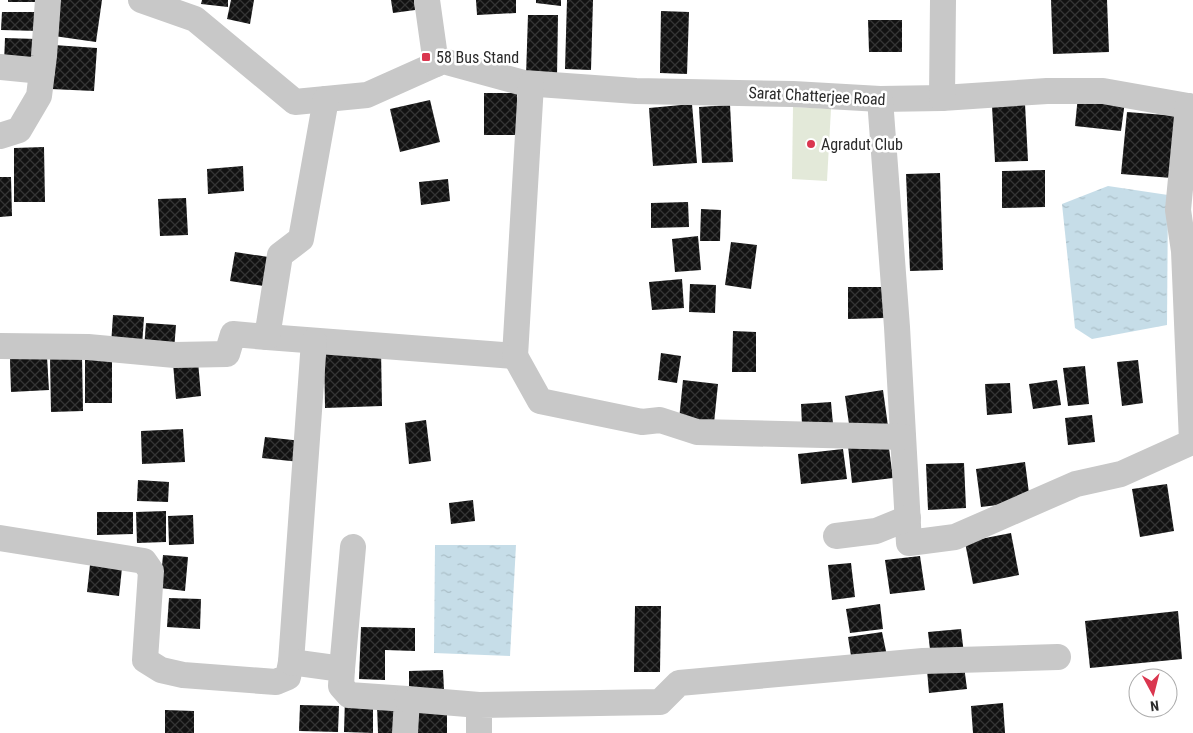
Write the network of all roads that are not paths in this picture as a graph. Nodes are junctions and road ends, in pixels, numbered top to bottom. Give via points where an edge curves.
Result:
1 (48, 0) edge
2 (141, 0) edge
3 (427, 0) edge
4 (943, 0) edge
5 (440, 63) junction
6 (0, 67) edge
7 (42, 70) junction
8 (531, 84) junction
9 (942, 98) junction
10 (326, 99) junction
11 (880, 100) junction
12 (1190, 106) edge
13 (0, 136) edge
14 (267, 337) junction
15 (314, 341) junction
16 (0, 346) edge
17 (515, 356) junction
18 (903, 437) junction
19 (1193, 442) edge
20 (908, 518) junction
21 (836, 536) dead end
22 (0, 538) edge
23 (352, 547) dead end
24 (1058, 657) dead end
25 (291, 662) junction
26 (342, 669) junction
27 (407, 699) junction
28 (479, 705) junction
29 (406, 733) edge
30 (479, 733) edge

1 - 7 street
2 - 10 street via 195,19 296,102
3 - 5 street
4 - 9 street
5 - 8 street, Sarat Chatterjee Road
5 - 10 street via 368,95
6 - 7 street
7 - 13 street via 39,96 19,130
8 - 11 street, Sarat Chatterjee Road
8 - 17 street
9 - 11 street, Sarat Chatterjee Road
9 - 12 street, Sarat Chatterjee Road via 1103,90
10 - 14 street via 301,239 280,256
11 - 18 street via 898,327
12 - 19 street via 1178,210 1184,251
14 - 15 street
14 - 16 street via 233,334 227,354 175,355 88,347
15 - 17 street
15 - 25 street
17 - 18 street via 540,401 642,422 660,420 697,432
18 - 20 street
19 - 20 street via 1121,474 1076,484 955,537 909,543
20 - 21 street via 876,531
22 - 25 street via 144,562 151,571 146,660 161,670 183,675 276,682 288,677
23 - 26 street
24 - 28 street via 923,661 679,683 660,702
25 - 26 street
26 - 27 street via 341,686 349,695
27 - 28 street
27 - 29 street
28 - 30 street

